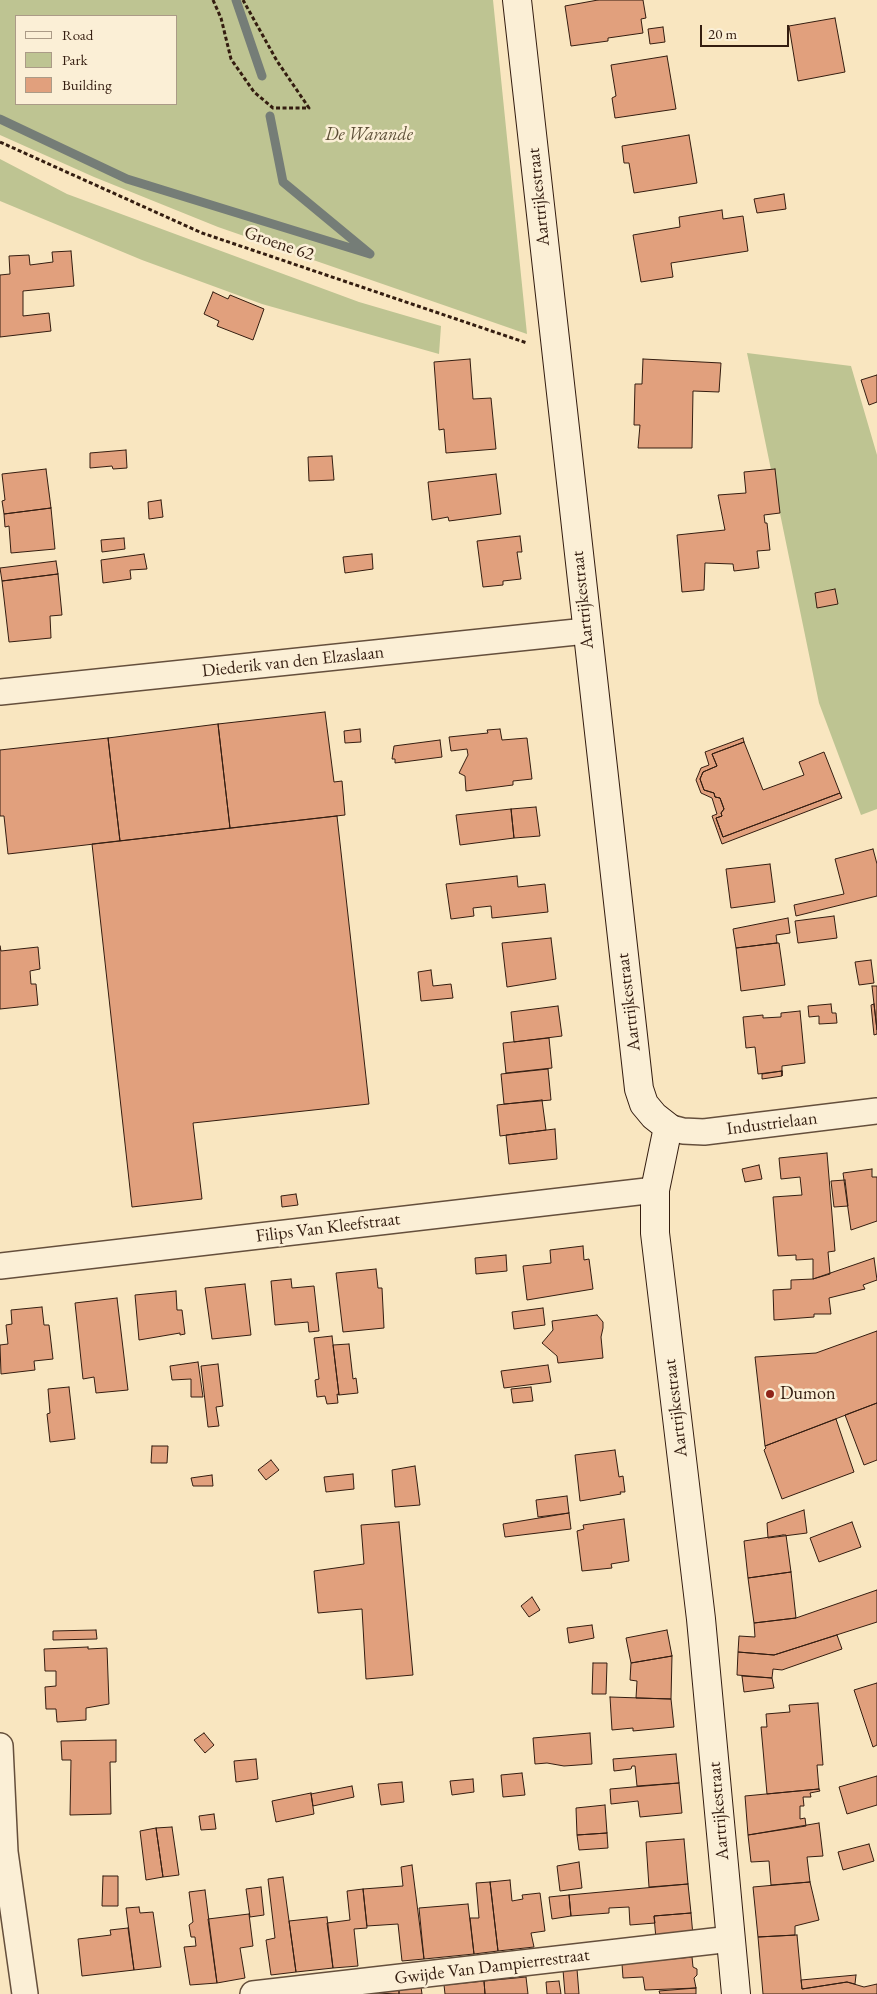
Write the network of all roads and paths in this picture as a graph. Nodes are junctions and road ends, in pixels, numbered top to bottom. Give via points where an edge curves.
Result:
1 (213, 0) edge
2 (243, 0) edge
3 (517, 0) edge
4 (0, 142) edge
5 (556, 353) junction
6 (586, 631) junction
7 (0, 692) edge
8 (877, 1111) edge
9 (668, 1127) junction
10 (655, 1190) junction
11 (0, 1266) edge
12 (0, 1746) edge
13 (731, 1939) junction
14 (25, 1994) edge
15 (253, 1994) edge
16 (736, 1994) edge

1 - 2 path via 222,18 231,60 254,92 272,108 310,108 277,61
3 - 5 street, Aartrijkestraat
4 - 5 path, Groene 62 via 202,232
5 - 6 street, Aartrijkestraat
6 - 7 street, Diederik van den Elzaslaan
6 - 9 street, Aartrijkestraat via 639,1090 644,1104
8 - 9 street, Industrielaan via 704,1132
9 - 10 street, Aartrijkestraat
10 - 11 street, Filips Van Kleefstraat
10 - 13 street, Aartrijkestraat via 655,1234 701,1619
12 - 14 street via 5,1852
13 - 15 street, Gwijde Van Dampierrestraat
13 - 16 street, Aartrijkestraat

